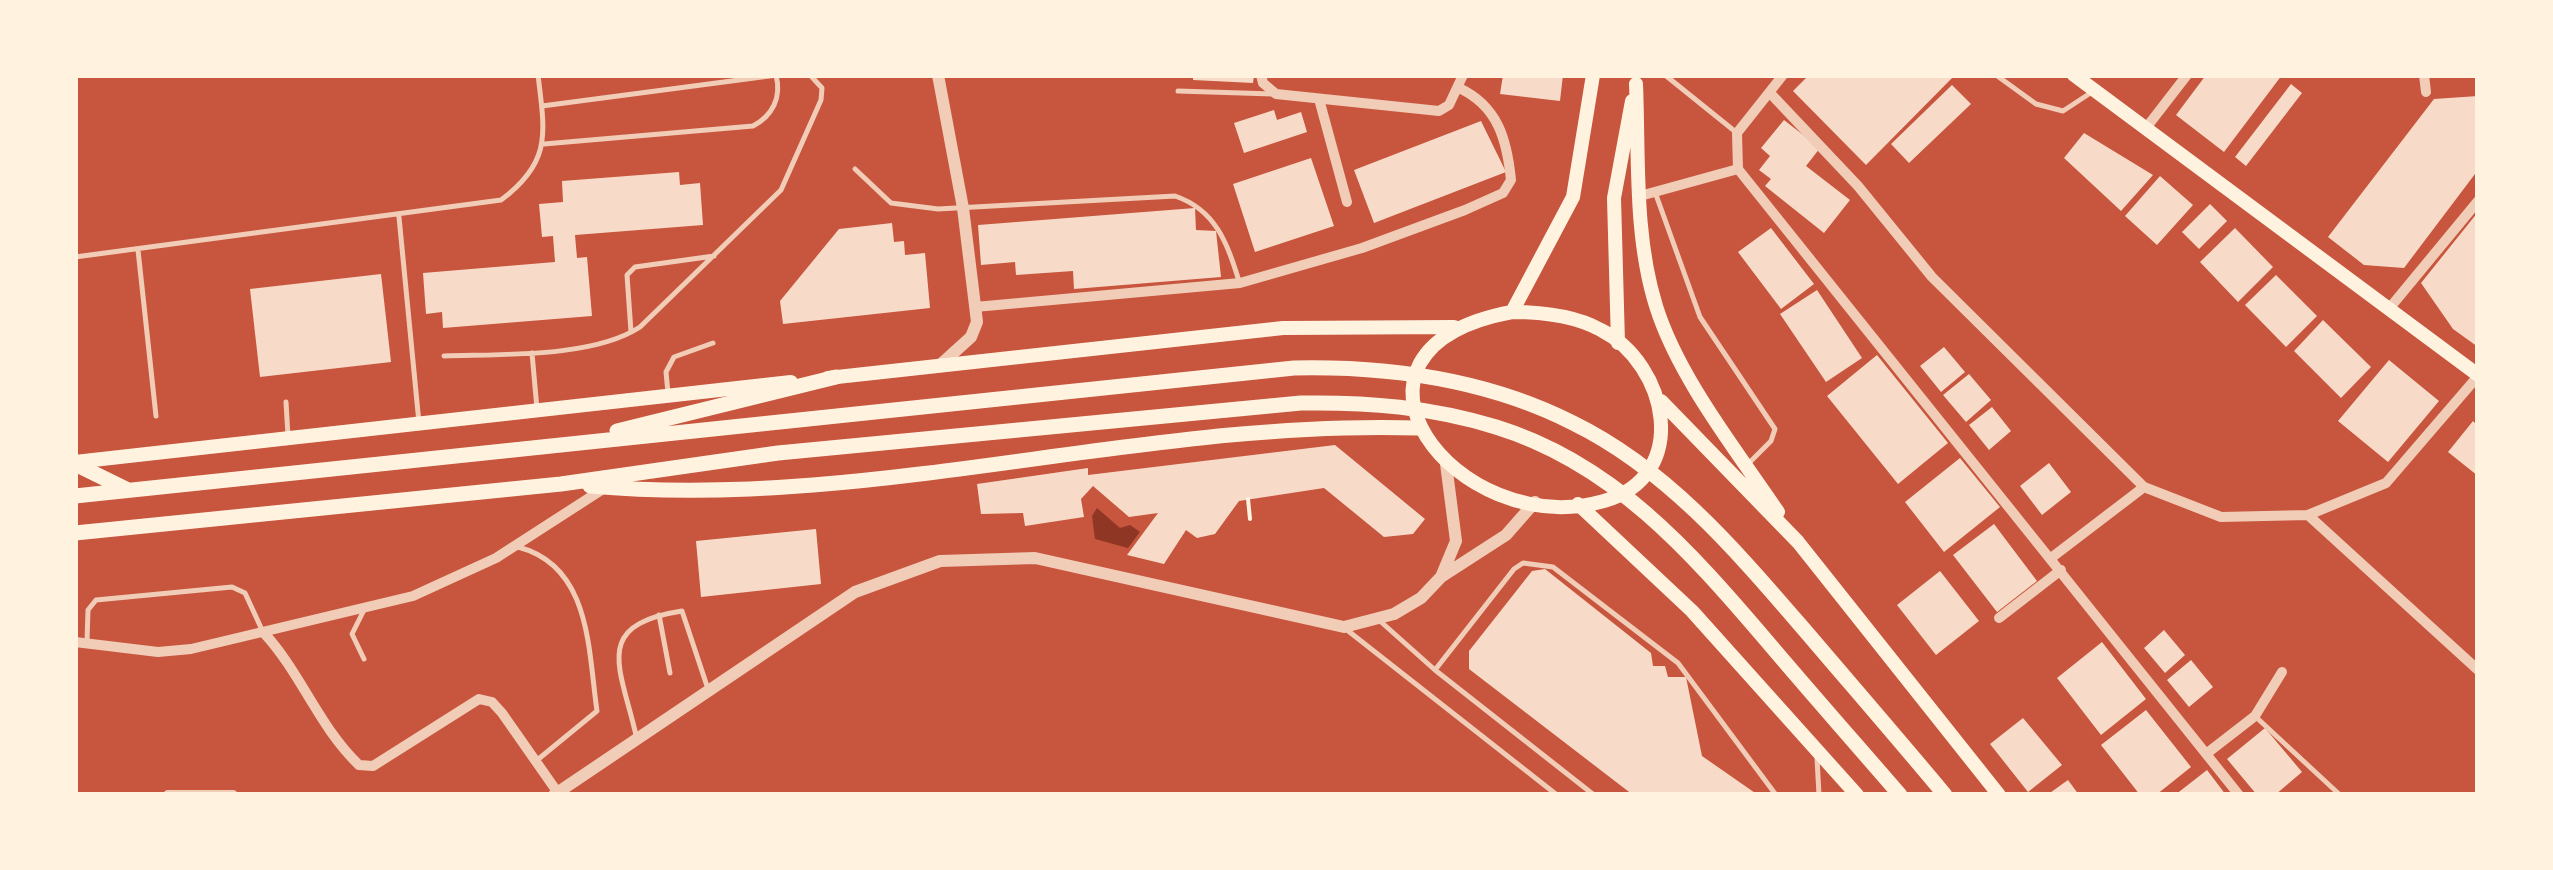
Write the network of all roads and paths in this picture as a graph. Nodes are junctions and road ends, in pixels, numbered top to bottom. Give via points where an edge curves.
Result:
1 (538, 75) edge
2 (777, 75) edge
3 (810, 75) edge
4 (938, 75) edge
5 (1261, 75) edge
6 (1463, 75) edge
7 (1593, 75) edge
8 (1665, 75) edge
9 (1783, 75) edge
10 (1996, 75) edge
11 (2074, 75) edge
12 (2187, 75) edge
13 (2424, 75) edge
14 (1636, 79) edge
15 (1458, 88) junction
16 (1178, 90) dead end
17 (2094, 90) junction
18 (2426, 92) dead end
19 (1770, 93) junction
20 (1276, 94) junction
21 (1319, 99) junction
22 (542, 106) junction
23 (2146, 128) junction
24 (1737, 132) junction
25 (544, 144) junction
26 (855, 169) dead end
27 (1738, 169) junction
28 (1648, 194) junction
29 (2478, 201) edge
30 (1347, 202) dead end
31 (963, 208) junction
32 (400, 216) junction
33 (138, 250) junction
34 (717, 256) junction
35 (75, 258) edge
36 (1240, 283) junction
37 (976, 308) junction
38 (2388, 310) junction
39 (1512, 312) junction
40 (1454, 327) junction
41 (631, 332) junction
42 (1618, 343) junction
43 (713, 344) dead end
44 (532, 352) junction
45 (444, 356) dead end
46 (936, 367) junction
47 (2478, 376) edge
48 (836, 377) junction
49 (668, 396) junction
50 (1660, 401) junction
51 (286, 402) dead end
52 (537, 413) junction
53 (156, 416) dead end
54 (419, 426) junction
55 (1419, 428) junction
56 (288, 439) junction
57 (554, 446) junction
58 (75, 463) edge
59 (1446, 464) junction
60 (1746, 465) junction
61 (561, 484) junction
62 (2144, 487) junction
63 (606, 488) junction
64 (130, 490) junction
65 (75, 496) edge
66 (1248, 500) dead end
67 (1535, 502) junction
68 (1578, 504) junction
69 (2308, 516) junction
70 (1250, 519) dead end
71 (75, 534) edge
72 (1798, 542) junction
73 (515, 546) junction
74 (2051, 558) junction
75 (2061, 570) junction
76 (1441, 577) junction
77 (365, 608) junction
78 (659, 615) junction
79 (1999, 618) dead end
80 (1378, 619) junction
81 (293, 626) junction
82 (1344, 628) junction
83 (264, 634) junction
84 (81, 642) edge
85 (284, 652) junction
86 (364, 659) dead end
87 (1434, 670) junction
88 (2478, 670) edge
89 (2282, 672) dead end
90 (670, 673) dead end
91 (708, 689) junction
92 (2255, 716) junction
93 (636, 739) junction
94 (1816, 750) junction
95 (2206, 754) junction
96 (536, 761) junction
97 (556, 794) edge
98 (168, 795) edge
99 (233, 795) edge
100 (1557, 795) edge
101 (1594, 795) edge
102 (1776, 795) edge
103 (1819, 795) edge
104 (1857, 795) edge
105 (1900, 795) edge
106 (1946, 795) edge
107 (1999, 795) edge
108 (2239, 795) edge
109 (2340, 795) edge

1 - 22 lane
2 - 22 lane
2 - 25 lane via 769,118 753,126
3 - 34 lane via 822,88 821,100 781,190
4 - 31 street
5 - 20 street
6 - 15 street
7 - 39 main road via 1573,196
8 - 24 lane
9 - 19 street
10 - 17 lane via 2062,111
11 - 17 main road
12 - 23 street
13 - 18 street
14 - 28 main road
14 - 42 main road via 1614,198
15 - 21 street via 1440,111
15 - 36 street via 1486,104 1501,127 1511,180 1503,193 1362,248
16 - 20 lane
17 - 23 main road
19 - 24 street
19 - 62 street via 1932,277
20 - 21 street
21 - 30 street
22 - 25 lane
23 - 38 main road
24 - 27 street
25 - 32 lane via 522,184 500,200
26 - 31 lane via 890,203
27 - 28 street
27 - 74 street
28 - 60 main road via 1643,247 1669,340
28 - 60 lane via 1700,316 1775,429
29 - 38 street
31 - 36 lane via 1175,196 1198,204 1208,216 1228,245
31 - 37 street
32 - 33 lane
32 - 54 lane
33 - 35 lane
33 - 53 lane
34 - 41 lane
34 - 41 lane via 635,266 627,276
36 - 37 street
37 - 46 street via 971,336
38 - 47 main road
39 - 40 main road
39 - 42 main road via 1574,319
40 - 46 main road via 1283,328
40 - 55 main road via 1419,366
41 - 44 lane
42 - 50 main road via 1642,365
43 - 49 lane via 674,356 666,372
44 - 45 lane
44 - 52 lane
46 - 48 main road
47 - 69 street via 2386,483
48 - 49 main road
48 - 57 main road
49 - 52 main road
50 - 68 main road via 1664,432 1656,460 1632,486 1606,500
50 - 72 main road
51 - 56 lane
52 - 54 main road
54 - 56 main road
55 - 59 main road
55 - 63 main road via 1320,426 826,483 698,492
56 - 58 main road
57 - 64 main road
57 - 106 main road via 1294,368 1367,366 1508,395 1575,424 1692,506
58 - 64 main road
59 - 67 main road via 1479,485
59 - 76 street via 1456,541
60 - 72 main road
61 - 63 main road
61 - 71 main road
61 - 105 main road via 778,453 1301,403 1370,402 1435,411 1560,454 1674,534
62 - 69 street via 2221,517
62 - 74 street
63 - 73 street
64 - 65 main road
66 - 70 path
67 - 68 main road
67 - 76 street via 1506,534
68 - 94 main road via 1692,611
69 - 88 street
72 - 107 main road
73 - 77 street via 440,585
73 - 96 lane via 568,575 583,616 597,711
74 - 75 street
75 - 79 street
75 - 95 street
76 - 80 street via 1420,598
77 - 81 street
77 - 86 lane via 352,634
78 - 90 lane
78 - 91 lane via 687,616
78 - 93 lane via 630,626 621,638
80 - 82 street
80 - 87 lane
81 - 83 street
81 - 85 street
82 - 91 street via 1035,558 940,561 855,592
82 - 100 lane
83 - 84 street via 158,652
83 - 84 lane via 245,593 232,588 96,600
83 - 85 street
85 - 96 street via 359,765 372,766 480,699 492,702
87 - 101 lane
87 - 102 lane via 1514,569 1554,567 1678,662
89 - 92 street
91 - 93 street
92 - 95 street
92 - 109 lane
93 - 97 street
94 - 103 lane
94 - 104 main road
95 - 108 street
96 - 97 street
98 - 99 street

